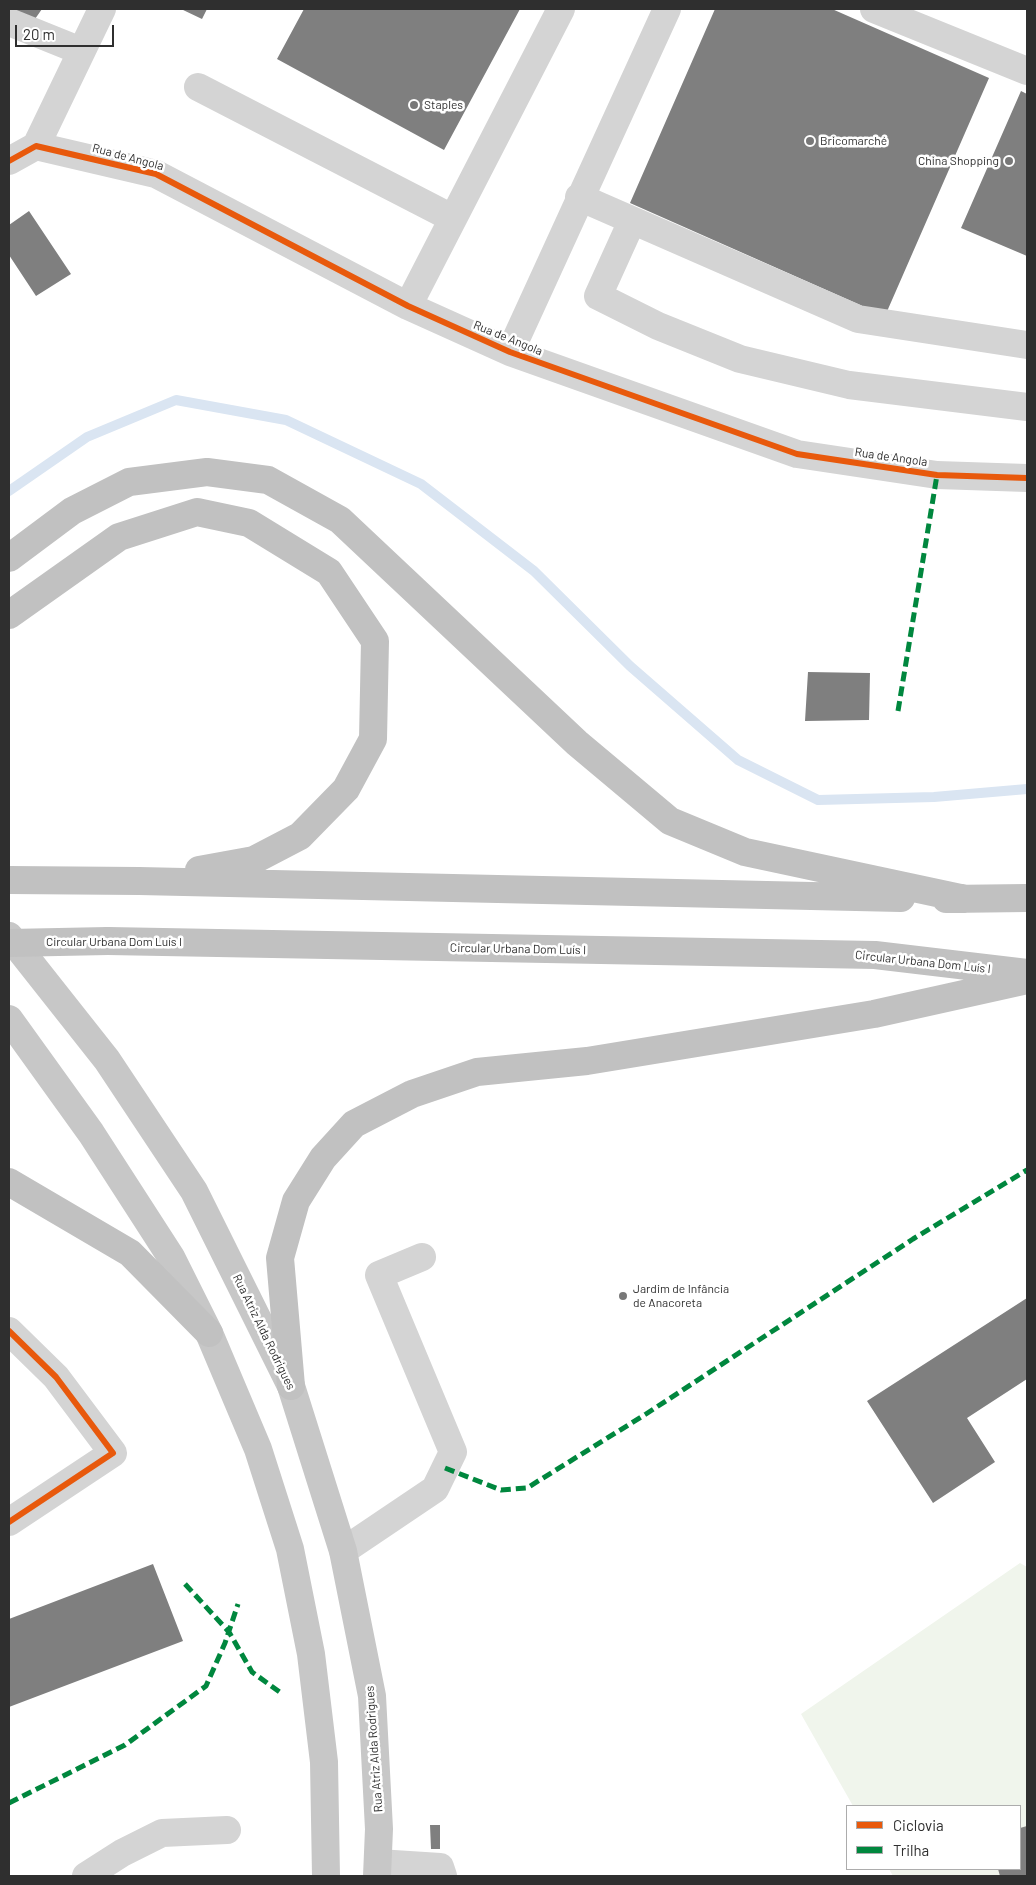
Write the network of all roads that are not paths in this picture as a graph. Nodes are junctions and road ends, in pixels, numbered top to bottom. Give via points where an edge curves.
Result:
1 (561, 9) edge
2 (667, 9) edge
3 (874, 9) edge
4 (92, 13) edge
5 (9, 22) edge
6 (81, 51) junction
7 (1027, 71) edge
8 (198, 87) dead end
9 (36, 146) junction
10 (9, 161) edge
11 (579, 198) junction
12 (452, 218) junction
13 (632, 221) junction
14 (408, 306) junction
15 (1027, 346) edge
16 (510, 352) junction
17 (1027, 407) edge
18 (1027, 478) edge
19 (9, 558) edge
20 (9, 615) edge
21 (9, 880) edge
22 (139, 881) junction
23 (1027, 898) edge
24 (964, 899) junction
25 (9, 936) edge
26 (9, 943) edge
27 (1027, 973) edge
28 (1027, 980) edge
29 (9, 1019) edge
30 (9, 1182) edge
31 (422, 1257) dead end
32 (9, 1331) edge
33 (209, 1333) junction
34 (291, 1386) junction
35 (9, 1522) edge
36 (343, 1551) junction
37 (227, 1830) dead end
38 (377, 1870) edge
39 (86, 1876) edge
40 (326, 1876) edge
41 (443, 1876) edge

1 - 12 street
2 - 11 street
3 - 7 street
4 - 6 street
5 - 6 street
6 - 9 street
8 - 12 street
9 - 10 street
9 - 14 street, Rua de Angola via 156,174
11 - 13 street
11 - 16 street
12 - 14 street
13 - 15 street via 858,319
13 - 17 street via 598,296 658,326 740,359 849,385
14 - 16 street, Rua de Angola
16 - 18 street, Rua de Angola via 796,454 937,475
19 - 24 highway via 72,511 129,482 207,472 268,480 340,520 577,743 670,821 745,852
20 - 22 highway via 119,537 197,512 249,523 329,572 375,641 374,739 340,796 300,836 254,860
21 - 22 highway
22 - 24 highway
23 - 24 highway
25 - 34 main road, Rua Atriz Alda Rodrigues via 107,1060 194,1190
26 - 27 highway, Circular Urbana Dom Luís I, bridge via 108,941 875,955
28 - 34 highway via 865,1015 587,1062 477,1072 412,1094 354,1124 323,1158 296,1202 280,1258
29 - 33 main road via 91,1133 171,1257
30 - 33 highway via 130,1252
31 - 36 street via 379,1275 453,1452 435,1489
32 - 35 street via 56,1377 113,1453
33 - 40 main road via 258,1449 290,1550 311,1654 324,1762
34 - 36 main road, Rua Atriz Alda Rodrigues
36 - 38 main road, Rua Atriz Alda Rodrigues via 372,1696 379,1829
37 - 39 street via 162,1833
38 - 41 street via 440,1867

